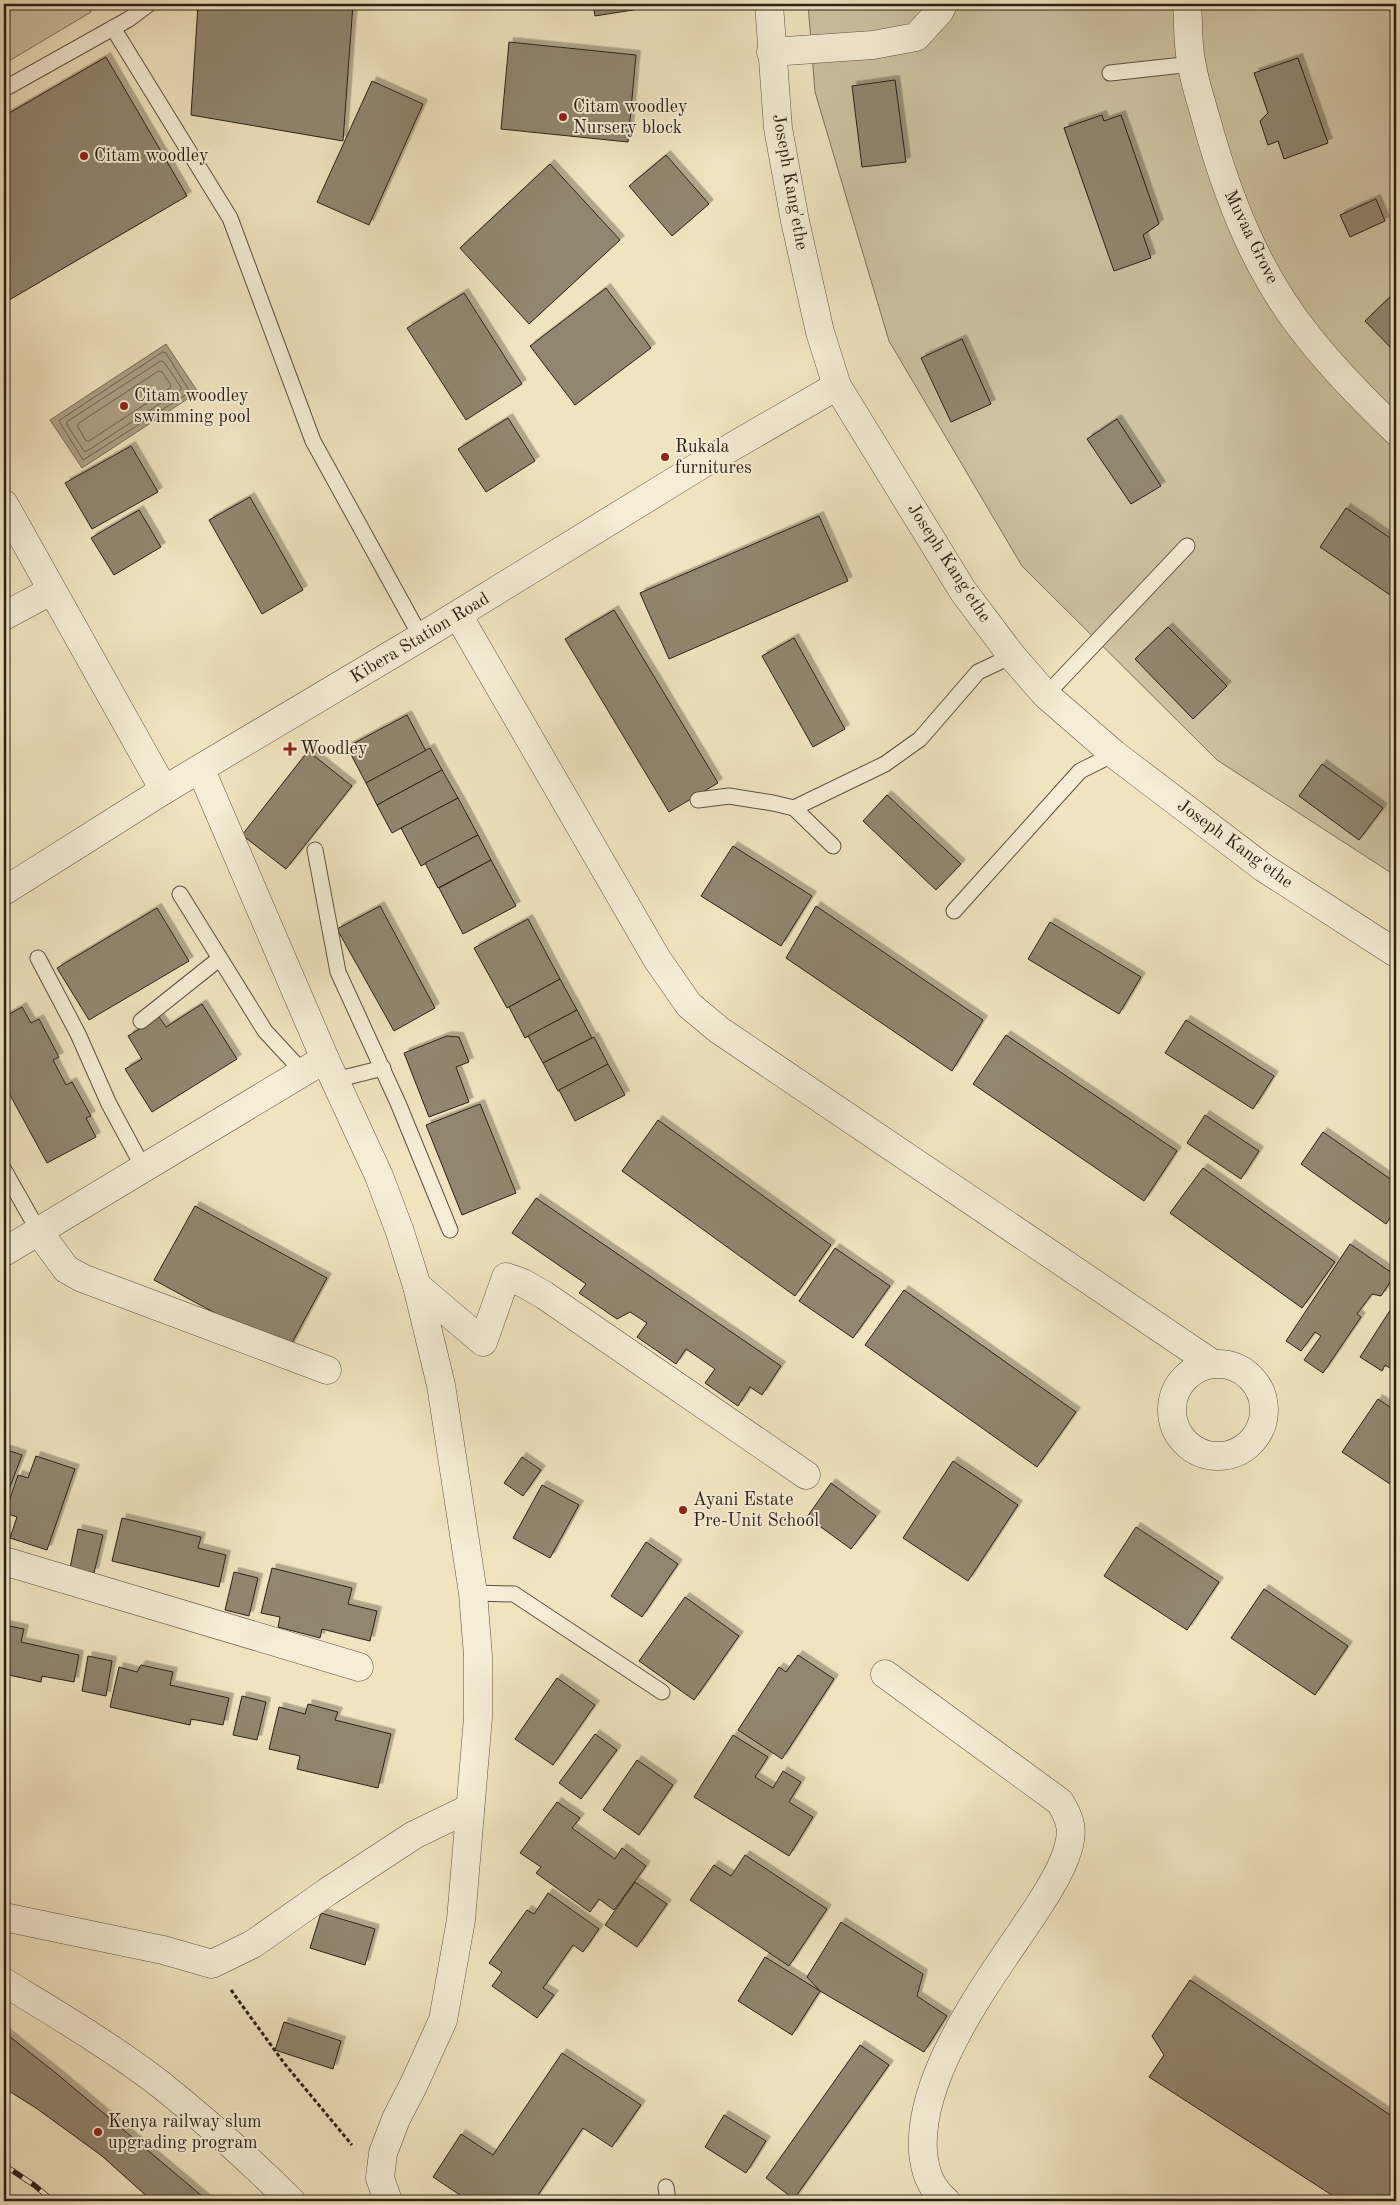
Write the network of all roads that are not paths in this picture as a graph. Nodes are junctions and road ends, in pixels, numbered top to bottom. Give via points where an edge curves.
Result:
1 (149, 4) edge
2 (769, 4) edge
3 (943, 4) edge
4 (1187, 4) edge
5 (113, 28) junction
6 (771, 52) junction
7 (1192, 64) junction
8 (1110, 73) dead end
9 (4, 89) edge
10 (836, 386) junction
11 (1396, 430) edge
12 (4, 504) edge
13 (1187, 546) dead end
14 (51, 591) junction
15 (458, 615) junction
16 (4, 616) edge
17 (422, 638) junction
18 (1012, 656) junction
19 (1046, 695) junction
20 (1114, 754) junction
21 (201, 770) junction
22 (164, 790) junction
23 (698, 800) dead end
24 (794, 808) junction
25 (833, 846) dead end
26 (315, 850) dead end
27 (4, 891) edge
28 (180, 894) dead end
29 (954, 911) dead end
30 (1396, 953) edge
31 (38, 958) dead end
32 (219, 959) junction
33 (141, 1021) dead end
34 (383, 1068) junction
35 (321, 1070) junction
36 (144, 1168) junction
37 (4, 1170) edge
38 (450, 1230) dead end
39 (39, 1232) junction
40 (4, 1252) edge
41 (417, 1286) junction
42 (1213, 1364) dead end
43 (327, 1370) dead end
44 (806, 1475) dead end
45 (4, 1561) edge
46 (473, 1593) junction
47 (360, 1667) dead end
48 (885, 1674) dead end
49 (662, 1692) dead end
50 (470, 1808) junction
51 (4, 1917) edge
52 (4, 1982) edge
53 (384, 2190) edge
54 (291, 2201) edge
55 (946, 2201) edge

1 - 5 lane
2 - 6 street, Joseph Kang'ethe
3 - 6 street via 916,37 873,45
4 - 7 street, Muvaa Grove
5 - 9 lane
5 - 17 lane via 230,218 313,441
6 - 10 street, Joseph Kang'ethe via 778,128 795,221 820,332
7 - 8 lane
7 - 11 street, Muvaa Grove via 1229,196 1248,241 1273,286 1305,333 1349,385
10 - 15 street, Kibera Station Road via 704,463
10 - 18 street, Joseph Kang'ethe via 963,591
12 - 14 street
13 - 19 lane
14 - 16 street
14 - 22 street
15 - 17 street, Kibera Station Road
15 - 42 street via 657,959 689,1005 719,1030
17 - 21 street, Kibera Station Road
18 - 19 street, Joseph Kang'ethe
18 - 24 lane via 978,672 920,739 884,764
19 - 20 street, Joseph Kang'ethe
20 - 29 lane via 1080,770
20 - 30 street, Joseph Kang'ethe via 1264,868
21 - 22 street, Kibera Station Road
21 - 35 street
22 - 27 street, Kibera Station Road
23 - 24 lane via 728,796
24 - 25 lane
26 - 34 lane via 338,972
28 - 32 lane
31 - 36 lane
32 - 33 lane
32 - 35 lane via 265,1031
34 - 35 lane
34 - 38 lane
35 - 36 street
35 - 41 street via 379,1176
36 - 39 street
37 - 39 lane
39 - 40 street
39 - 43 street via 66,1269 82,1278
41 - 44 street via 484,1342 506,1278 523,1283
41 - 46 street via 441,1385
45 - 47 street
46 - 49 lane via 514,1594
46 - 50 street via 478,1718
48 - 55 street via 1060,1802 1070,1818 1067,1852 1041,1903 989,1980 931,2090 922,2136 925,2172
50 - 51 street via 414,1835 253,1944 212,1964 163,1950
50 - 53 street via 461,1920 442,2020 383,2153
52 - 54 street via 70,2022 159,2084

